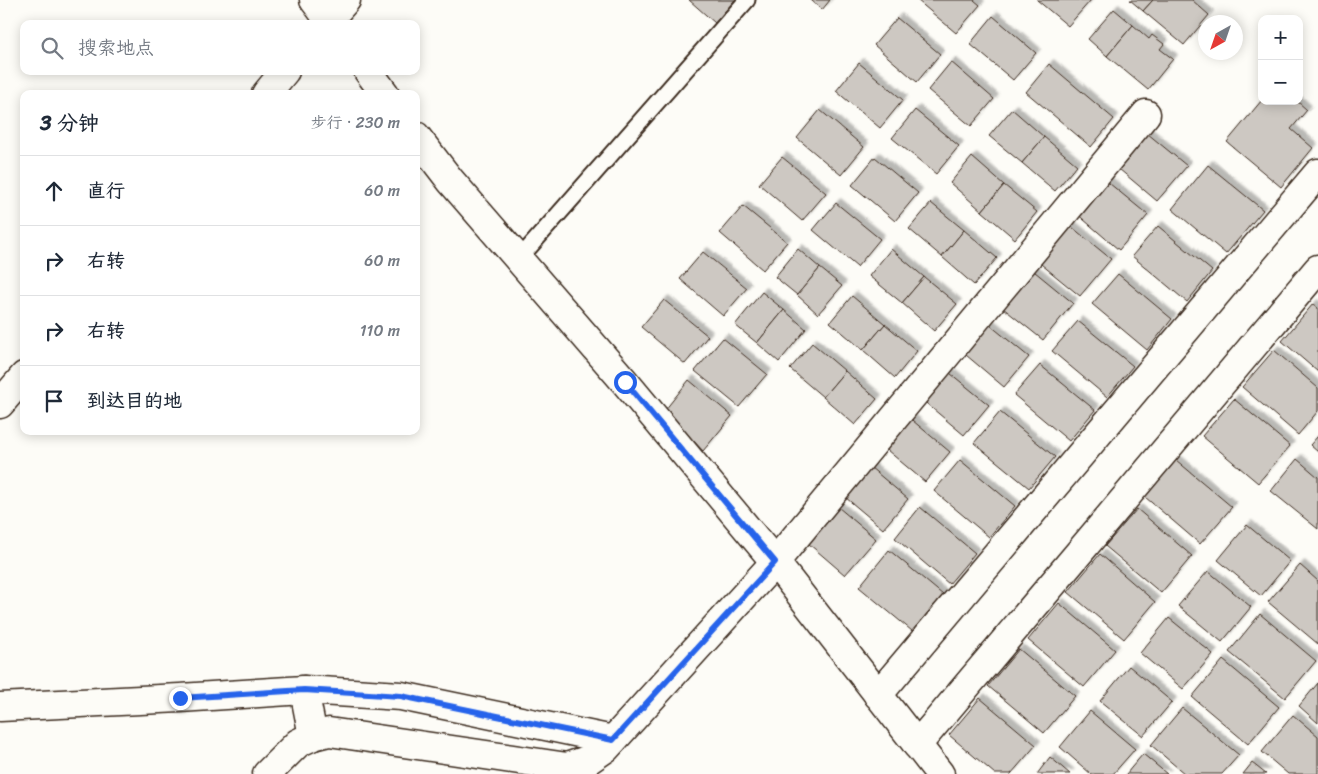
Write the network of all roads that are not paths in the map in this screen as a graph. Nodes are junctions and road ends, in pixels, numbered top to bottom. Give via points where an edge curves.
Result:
1 (748, 0) edge
2 (282, 75) edge
3 (371, 75) edge
4 (269, 90) edge
5 (382, 90) edge
6 (1146, 114) dead end
7 (420, 141) edge
8 (1318, 173) edge
9 (519, 259) junction
10 (1318, 270) edge
11 (20, 381) edge
12 (0, 404) edge
13 (775, 562) junction
14 (304, 690) junction
15 (878, 695) junction
16 (0, 707) edge
17 (313, 736) junction
18 (613, 740) junction
19 (918, 745) junction
20 (268, 774) edge
21 (940, 774) edge

1 - 9 lane
2 - 4 street
3 - 5 street
6 - 13 street
7 - 9 street
8 - 15 street
9 - 13 street
10 - 19 street
11 - 12 street
13 - 15 street
13 - 18 street
14 - 16 street
14 - 17 street
14 - 18 street via 401,696
15 - 19 street
17 - 18 street via 329,732 568,767 590,759
17 - 20 street via 298,743
19 - 21 street

